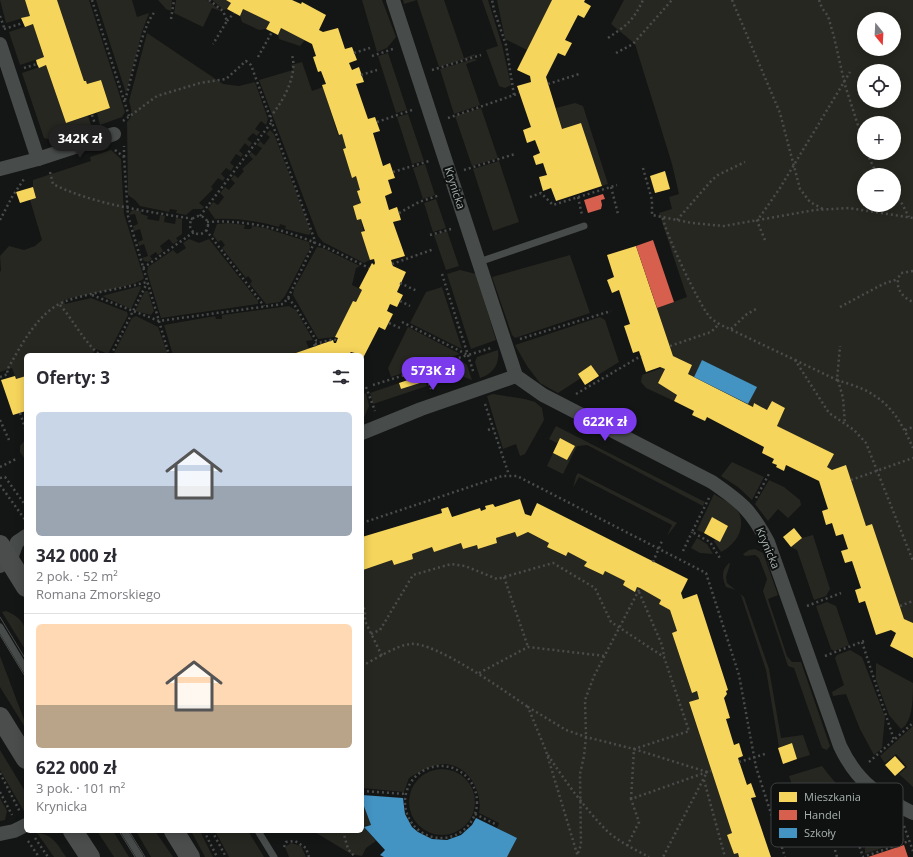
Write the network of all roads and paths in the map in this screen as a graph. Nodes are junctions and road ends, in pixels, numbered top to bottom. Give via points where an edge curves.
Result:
1 (92, 0) edge
2 (174, 0) edge
3 (209, 0) edge
4 (393, 0) edge
5 (492, 0) edge
6 (643, 0) edge
7 (672, 0) edge
8 (732, 0) edge
9 (819, 0) edge
10 (156, 11) dead end
11 (234, 13) dead end
12 (0, 16) edge
13 (171, 19) dead end
14 (227, 21) junction
15 (23, 22) dead end
16 (4, 29) junction
17 (272, 32) dead end
18 (608, 38) dead end
19 (3, 40) edge
20 (213, 44) dead end
21 (408, 44) junction
22 (370, 48) dead end
23 (354, 53) dead end
24 (616, 53) dead end
25 (292, 55) dead end
26 (481, 55) dead end
27 (372, 56) dead end
28 (258, 57) dead end
29 (37, 64) dead end
30 (18, 70) dead end
31 (377, 70) dead end
32 (850, 72) dead end
33 (579, 74) dead end
34 (361, 75) dead end
35 (418, 75) junction
36 (844, 82) junction
37 (548, 84) dead end
38 (519, 93) dead end
39 (514, 95) junction
40 (125, 101) junction
41 (428, 105) junction
42 (92, 114) dead end
43 (128, 116) junction
44 (270, 117) junction
45 (272, 122) junction
46 (377, 122) dead end
47 (857, 122) edge
48 (434, 123) junction
49 (115, 128) joint
50 (99, 138) junction
51 (515, 154) dead end
52 (444, 156) junction
53 (41, 158) junction
54 (745, 162) dead end
55 (793, 167) junction
56 (0, 168) edge
57 (643, 168) dead end
58 (393, 172) dead end
59 (450, 174) junction
60 (617, 185) dead end
61 (611, 187) junction
62 (456, 191) junction
63 (530, 197) dead end
64 (578, 197) junction
65 (901, 202) edge
66 (127, 207) junction
67 (823, 209) junction
68 (399, 213) dead end
69 (618, 214) dead end
70 (200, 216) junction
71 (909, 217) junction
72 (663, 218) junction
73 (913, 218) edge
74 (193, 219) junction
75 (0, 220) edge
76 (677, 220) junction
77 (757, 221) junction
78 (207, 222) junction
79 (466, 224) junction
80 (584, 226) joint
81 (206, 230) junction
82 (194, 232) junction
83 (430, 235) dead end
84 (765, 240) dead end
85 (315, 241) junction
86 (434, 249) dead end
87 (479, 262) junction
88 (392, 264) dead end
89 (143, 268) junction
90 (369, 268) dead end
91 (913, 271) edge
92 (442, 274) dead end
93 (898, 279) junction
94 (147, 282) junction
95 (400, 283) dead end
96 (417, 291) dead end
97 (92, 295) junction
98 (288, 298) junction
99 (400, 301) dead end
100 (913, 302) edge
101 (60, 305) junction
102 (410, 306) dead end
103 (264, 307) junction
104 (840, 307) dead end
105 (758, 308) dead end
106 (611, 311) dead end
107 (132, 312) junction
108 (159, 321) junction
109 (402, 322) dead end
110 (389, 323) dead end
111 (719, 324) junction
112 (400, 328) dead end
113 (731, 329) junction
114 (514, 340) dead end
115 (337, 341) dead end
116 (498, 346) dead end
117 (670, 346) dead end
118 (840, 346) dead end
119 (98, 353) edge
120 (112, 353) edge
121 (168, 353) edge
122 (468, 355) junction
123 (641, 356) dead end
124 (795, 360) junction
125 (424, 369) junction
126 (516, 376) junction
127 (0, 377) edge
128 (476, 380) dead end
129 (837, 380) junction
130 (373, 385) dead end
131 (366, 387) dead end
132 (484, 400) dead end
133 (436, 403) junction
134 (560, 404) junction
135 (20, 413) dead end
136 (0, 420) edge
137 (382, 424) junction
138 (844, 424) junction
139 (24, 425) edge
140 (913, 427) edge
141 (493, 428) junction
142 (488, 430) dead end
143 (905, 430) junction
144 (364, 432) edge
145 (9, 440) dead end
146 (913, 448) edge
147 (913, 458) edge
148 (16, 459) dead end
149 (0, 467) edge
150 (878, 471) junction
151 (770, 472) dead end
152 (509, 475) junction
153 (0, 478) edge
154 (851, 480) dead end
155 (716, 484) junction
156 (0, 486) edge
157 (24, 503) edge
158 (749, 511) junction
159 (24, 518) edge
160 (364, 522) edge
161 (692, 532) junction
162 (24, 537) edge
163 (662, 541) dead end
164 (660, 550) junction
165 (683, 551) dead end
166 (9, 559) edge
167 (720, 560) dead end
168 (913, 561) edge
169 (653, 562) dead end
170 (504, 577) junction
171 (24, 584) edge
172 (640, 588) dead end
173 (638, 592) junction
174 (841, 594) dead end
175 (913, 601) edge
176 (900, 606) dead end
177 (364, 608) edge
178 (792, 611) junction
179 (0, 627) edge
180 (619, 628) junction
181 (371, 634) junction
182 (528, 647) junction
183 (382, 656) junction
184 (605, 656) junction
185 (664, 656) junction
186 (810, 662) junction
187 (364, 665) edge
188 (24, 666) edge
189 (479, 674) junction
190 (528, 707) junction
191 (0, 717) edge
192 (913, 723) edge
193 (586, 737) junction
194 (894, 740) junction
195 (634, 749) junction
196 (546, 751) junction
197 (765, 754) dead end
198 (24, 756) edge
199 (754, 757) junction
200 (740, 762) dead end
201 (711, 771) dead end
202 (707, 772) junction
203 (0, 773) edge
204 (856, 774) junction
205 (704, 780) junction
206 (865, 783) edge
207 (364, 791) edge
208 (0, 792) edge
209 (406, 794) junction
210 (580, 799) junction
211 (631, 799) junction
212 (903, 808) edge
213 (10, 810) dead end
214 (771, 812) edge
215 (913, 813) edge
216 (475, 814) junction
217 (24, 823) edge
218 (497, 825) dead end
219 (904, 825) dead end
220 (24, 829) edge
221 (29, 833) edge
222 (30, 833) edge
223 (74, 833) edge
224 (125, 833) edge
225 (175, 833) edge
226 (205, 833) edge
227 (213, 833) edge
228 (259, 833) edge
229 (344, 833) edge
230 (0, 834) edge
231 (909, 841) junction
232 (903, 843) edge
233 (627, 846) junction
234 (782, 847) edge
235 (860, 847) edge
236 (892, 847) edge
237 (834, 850) dead end
238 (913, 851) edge
239 (577, 853) junction
240 (284, 854) dead end
241 (39, 857) edge
242 (48, 857) edge
243 (90, 857) edge
244 (140, 857) edge
245 (190, 857) edge
246 (217, 857) edge
247 (226, 857) edge
248 (274, 857) edge
249 (309, 857) edge
250 (355, 857) edge
251 (578, 857) edge
252 (649, 857) edge
253 (663, 857) edge
254 (725, 857) edge
255 (785, 857) edge
256 (837, 857) edge

1 - 40 path
2 - 13 path
3 - 14 path via 223,11
4 - 21 street, Krynicka
5 - 39 path via 506,45
6 - 18 path via 626,27
7 - 24 path via 633,44
8 - 55 path via 780,114
9 - 36 path via 828,16
10 - 40 path via 151,15 143,37
11 - 14 path
12 - 16 path
14 - 20 path
15 - 16 path
16 - 19 path
17 - 28 path
19 - 53 street
21 - 27 path
21 - 35 street, Krynicka
22 - 23 path
25 - 44 path via 293,73
26 - 35 path
29 - 30 path
31 - 34 path
32 - 36 path
33 - 37 path
35 - 41 street, Krynicka
36 - 47 path
36 - 55 path
38 - 39 path
39 - 48 path
40 - 43 path
41 - 46 path
41 - 48 street, Krynicka
42 - 50 path
43 - 44 path via 157,96 200,83 226,79 246,61 251,65
43 - 49 path
44 - 45 path
45 - 70 path
45 - 85 path
48 - 52 street, Krynicka
49 - 50 street
50 - 53 street
50 - 66 path via 124,157
51 - 59 path
52 - 58 path
52 - 59 street, Krynicka
53 - 56 street
53 - 66 path via 53,184 68,191
53 - 75 path via 12,197
54 - 76 path via 712,180
55 - 67 path via 804,197
55 - 77 path
57 - 72 path via 652,200 652,215
59 - 62 street, Krynicka
60 - 61 path
61 - 64 path
61 - 69 path
62 - 68 path via 419,202
62 - 79 street, Krynicka
63 - 64 path via 541,193 553,205
64 - 80 path
65 - 71 path
66 - 74 path
66 - 89 path
67 - 71 path via 849,208
67 - 77 path
70 - 74 path
70 - 78 path
71 - 73 path
72 - 76 path
72 - 111 path via 701,302 709,317
74 - 82 path via 190,227
76 - 77 path via 724,226
77 - 84 path
78 - 81 path
78 - 85 path via 228,220 267,226
79 - 83 path
79 - 87 street, Krynicka
80 - 87 lane
81 - 82 path via 201,233
81 - 103 path
82 - 89 path
85 - 90 path
85 - 98 path
86 - 88 path
87 - 126 street, Krynicka
89 - 94 path
91 - 93 path via 901,273
92 - 122 path
93 - 100 path via 898,290 907,300
93 - 104 path via 883,284
94 - 97 path
94 - 107 path
94 - 108 path
95 - 96 path
97 - 101 path
97 - 107 path
98 - 103 path via 283,304
98 - 115 path via 300,312 316,340 315,345 334,339
99 - 102 path
101 - 119 path
101 - 127 path via 44,316 30,331 7,370 8,374
103 - 108 path
105 - 113 path via 747,314
106 - 114 path
107 - 108 path
107 - 120 path
108 - 121 path
109 - 122 path
110 - 112 path
111 - 113 path
111 - 117 path via 711,332
113 - 124 path
116 - 122 path
118 - 129 path
122 - 125 path
122 - 128 path
123 - 134 path
124 - 129 path
124 - 138 path via 829,413
125 - 130 path
125 - 133 path
126 - 133 street
126 - 134 street, Krynicka
129 - 138 path via 843,398
129 - 143 path via 874,395 902,423
131 - 137 path via 371,405
132 - 141 path
133 - 137 street
134 - 155 street, Krynicka
135 - 139 path
136 - 145 path
137 - 144 street
138 - 150 path via 866,443
140 - 143 path
141 - 142 path
141 - 152 path
143 - 146 path
147 - 150 path
148 - 149 path
150 - 154 path
150 - 168 path
151 - 158 path
152 - 160 path
152 - 164 path via 517,476
153 - 157 path via 5,477
155 - 158 street, Krynicka via 737,498
155 - 161 path
156 - 159 path
158 - 178 street, Krynicka via 768,542
161 - 165 path
161 - 167 path via 710,542
162 - 166 street via 17,542
163 - 164 path
164 - 169 path
164 - 199 path via 706,573 739,675
166 - 171 main road
170 - 180 path via 554,563 595,588 611,622
170 - 181 path via 497,579 465,566 451,564 413,575 380,630
170 - 182 path
172 - 173 path
173 - 180 path
173 - 185 path via 662,645
174 - 178 path
175 - 176 path
177 - 181 path via 365,621
178 - 186 street, Krynicka
179 - 188 lane
180 - 184 path
180 - 185 path
181 - 183 path
182 - 184 path
182 - 189 path
183 - 187 path
183 - 189 path via 408,644 418,644 428,646
184 - 193 path via 585,700
185 - 195 path via 689,731
186 - 194 path via 863,642
186 - 204 street, Krynicka via 840,746
189 - 190 path
190 - 193 path via 566,730
190 - 196 path
191 - 198 main road
192 - 194 path
193 - 195 path
193 - 210 path via 580,774
194 - 204 path
195 - 202 path
195 - 211 path
196 - 210 path
196 - 239 path
197 - 199 path
199 - 200 path
199 - 214 path
201 - 202 path
202 - 205 path
202 - 211 path
203 - 217 path
204 - 206 street, Krynicka
205 - 253 path
205 - 254 path
207 - 209 path
208 - 213 path
209 - 216 path via 406,812 410,821 421,832 436,838 446,838 465,830
209 - 216 path via 412,781 428,768 448,767 465,776 472,784 477,802
210 - 233 path via 605,830
210 - 239 path via 581,845
211 - 233 path via 639,822
212 - 215 street, Krynicka
216 - 218 path
219 - 231 path
220 - 230 street
221 - 241 path
222 - 242 path
223 - 243 main road
224 - 244 lane
225 - 245 main road
226 - 246 path
227 - 247 path
228 - 248 lane
229 - 250 path via 348,849
231 - 232 path
231 - 238 path
233 - 252 path
234 - 255 path
235 - 236 path via 863,857
237 - 256 path
239 - 251 path
240 - 249 path via 286,842 295,841 306,848

